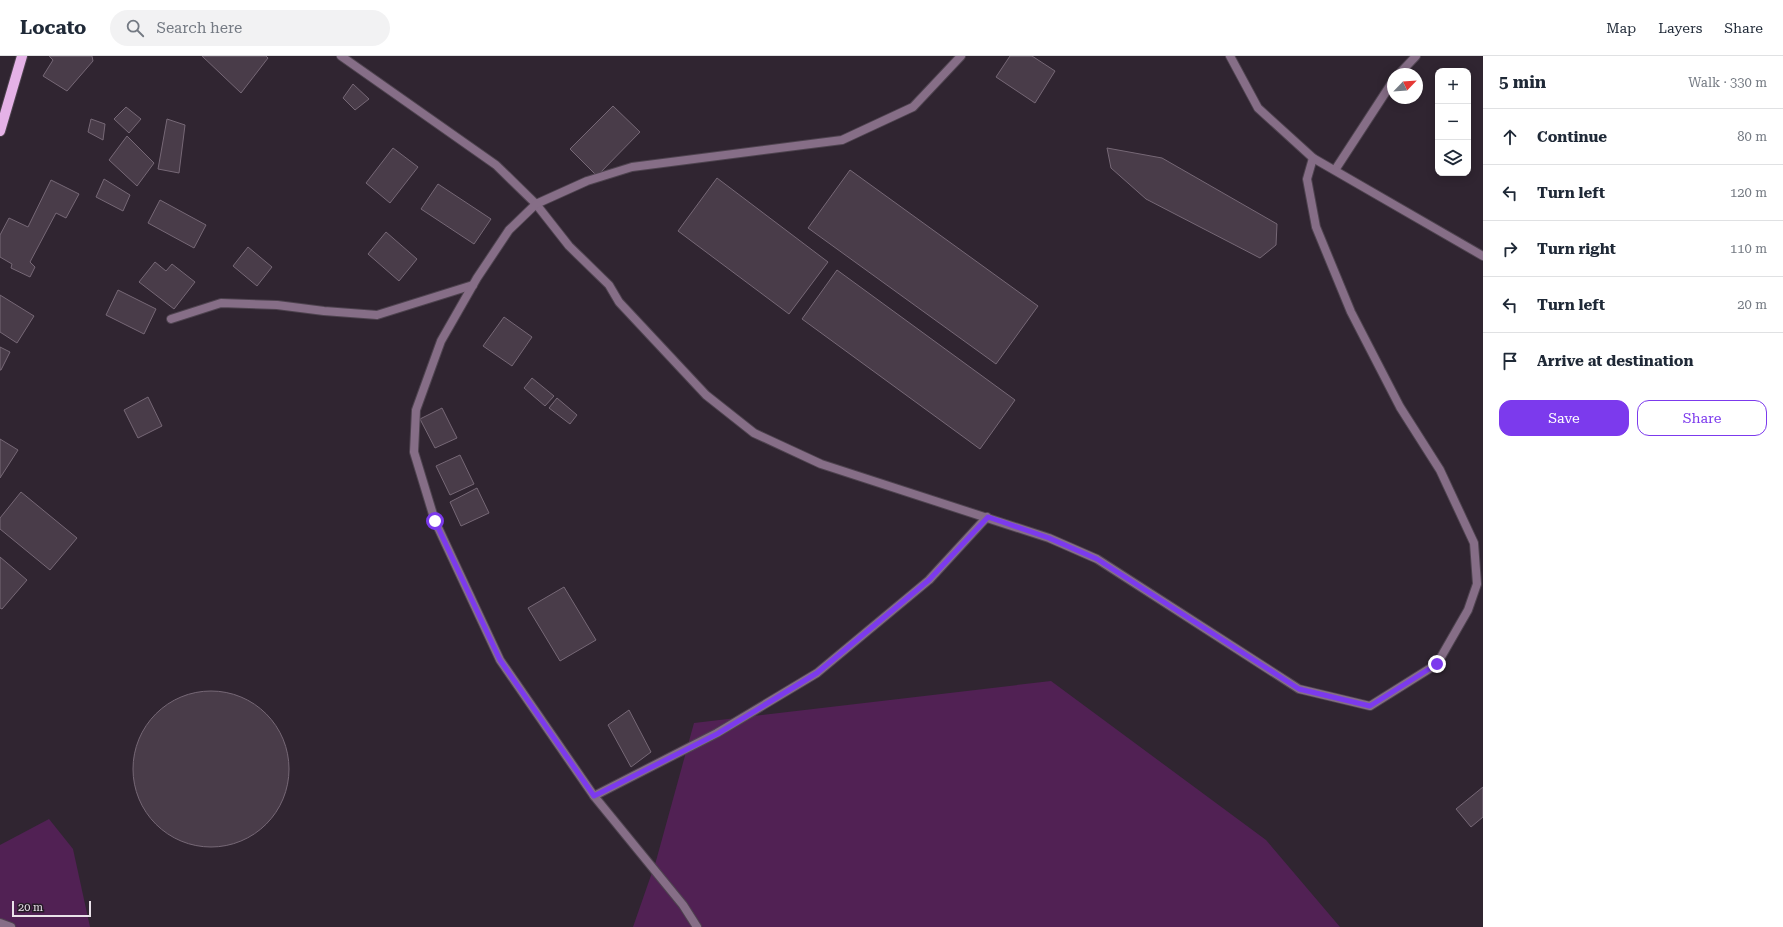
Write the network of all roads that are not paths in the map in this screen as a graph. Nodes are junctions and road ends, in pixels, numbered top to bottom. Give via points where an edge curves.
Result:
1 (22, 56) edge
2 (341, 56) edge
3 (961, 56) edge
4 (1230, 56) edge
5 (1416, 56) edge
6 (1405, 68) edge
7 (1387, 90) edge
8 (0, 131) edge
9 (1313, 158) junction
10 (1335, 170) junction
11 (536, 204) junction
12 (1483, 256) edge
13 (473, 285) junction
14 (171, 318) dead end
15 (988, 517) junction
16 (594, 796) junction
17 (0, 923) edge
18 (11, 927) edge
19 (697, 927) edge

1 - 8 main road
2 - 11 street via 496,165
3 - 11 street via 914,107 842,140 632,167 587,181
4 - 9 street via 1258,108
5 - 6 street
7 - 10 street
9 - 10 street
9 - 15 street via 1307,179 1316,227 1351,312 1400,407 1440,470 1474,544 1477,584 1468,610 1437,664 1370,706 1299,689 1097,559 1049,538
10 - 12 street
11 - 13 street via 509,230
11 - 15 street via 569,246 609,285 619,302 706,395 754,433 821,464
13 - 14 street via 377,315 277,305 221,303
13 - 16 street via 441,341 416,410 414,452 435,521 500,660
15 - 16 street via 929,580 817,673 717,734
16 - 19 street
17 - 18 street

